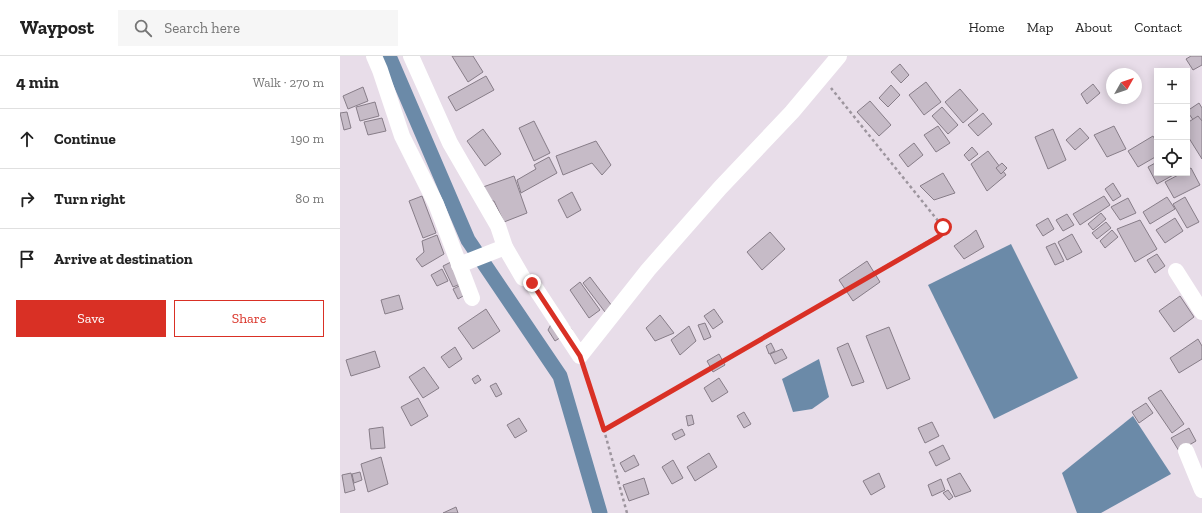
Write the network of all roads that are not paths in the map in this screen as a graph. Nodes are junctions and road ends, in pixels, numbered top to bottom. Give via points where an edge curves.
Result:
1 (374, 56) edge
2 (411, 56) edge
3 (839, 56) edge
4 (505, 247) junction
5 (459, 265) junction
6 (1176, 271) dead end
7 (472, 298) dead end
8 (1202, 312) edge
9 (1186, 451) dead end
10 (1202, 490) edge

1 - 5 street via 402,136 436,204
2 - 4 street via 450,143 498,226
3 - 4 street via 792,112 720,188 648,270 580,356
4 - 5 street
5 - 7 street
6 - 8 street
9 - 10 street

